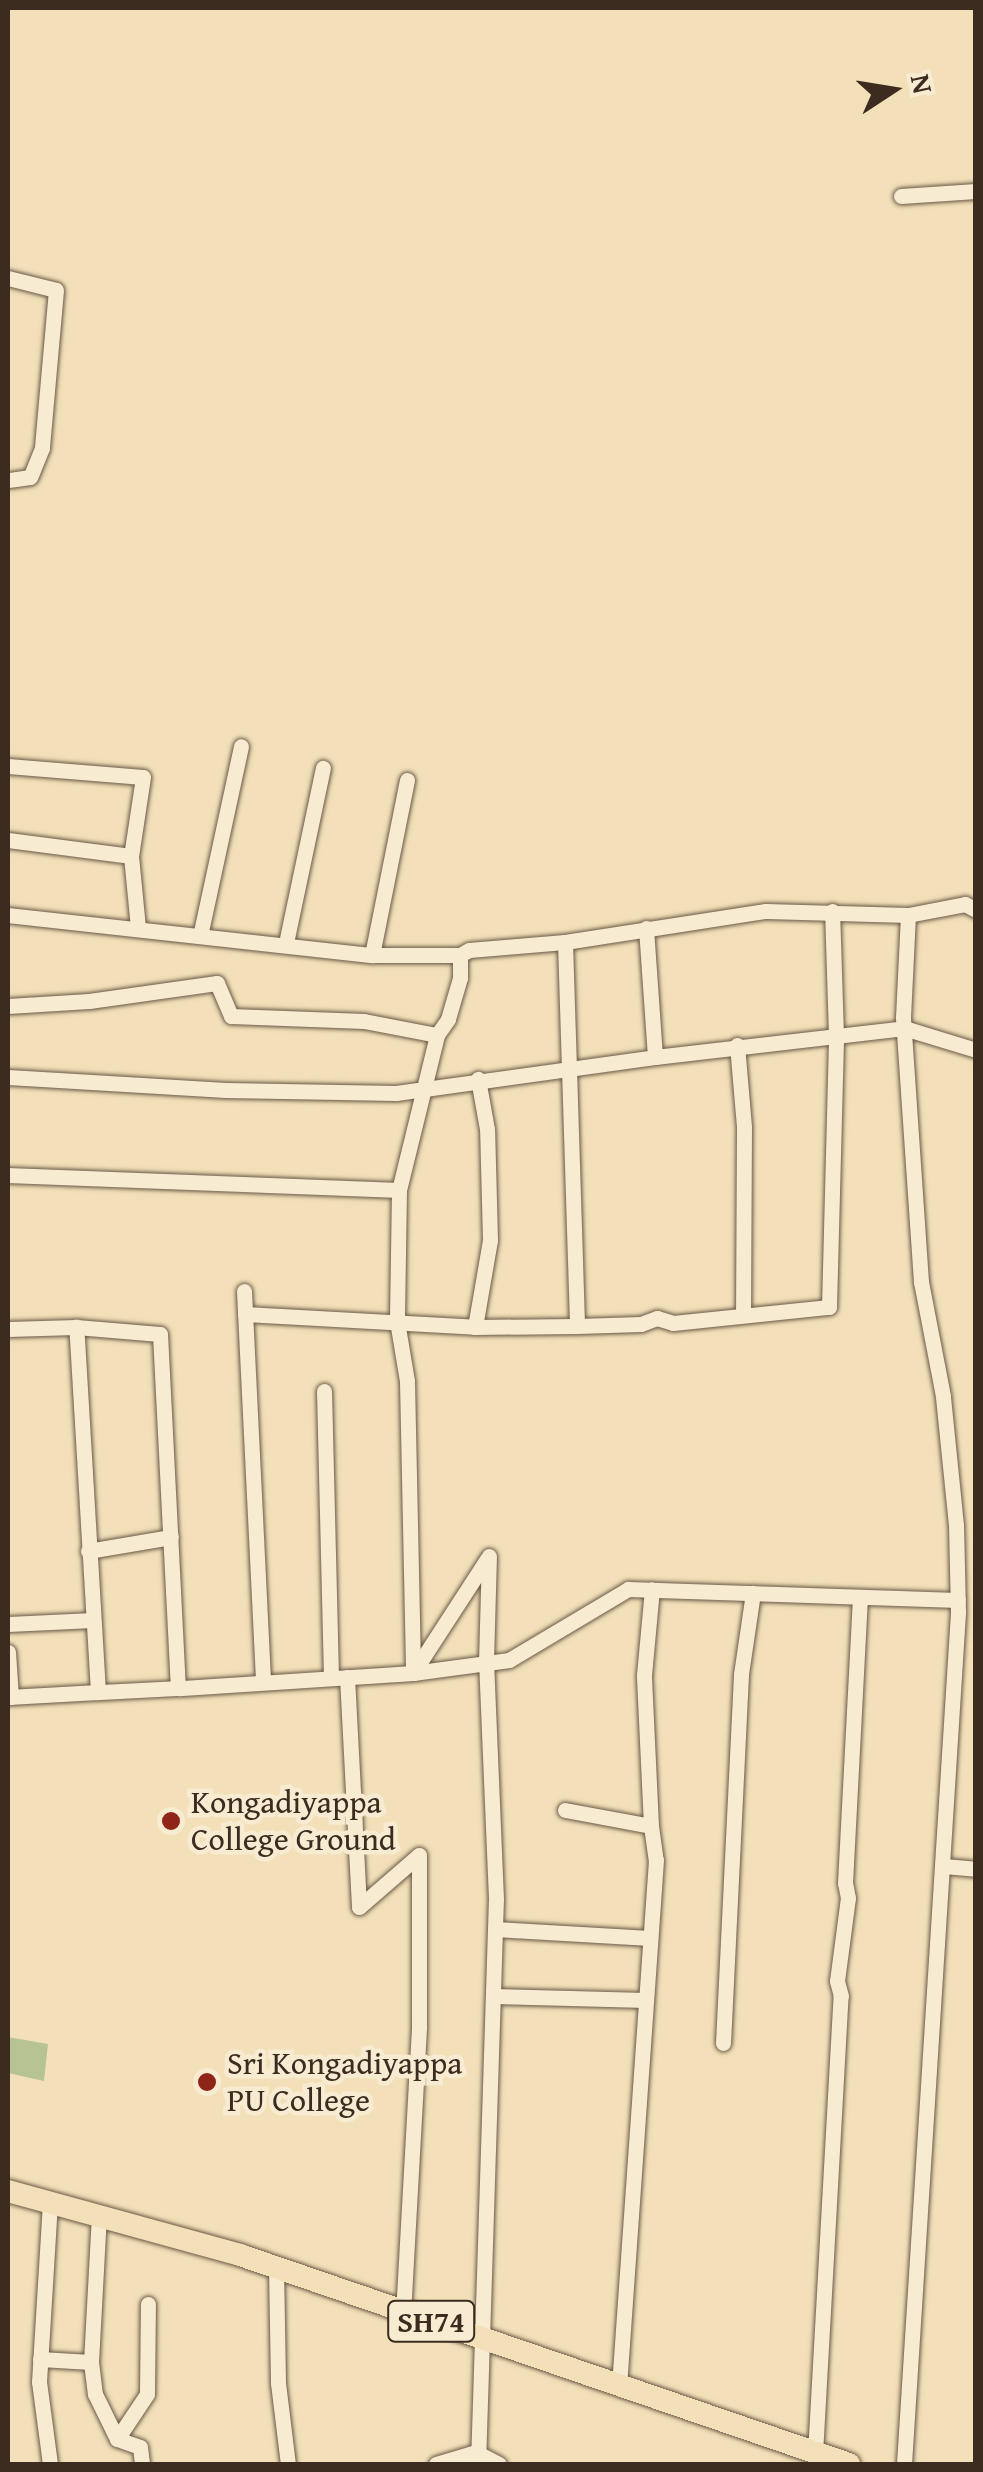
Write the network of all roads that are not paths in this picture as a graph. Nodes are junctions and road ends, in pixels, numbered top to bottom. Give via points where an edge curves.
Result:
1 (976, 191) edge
2 (901, 196) dead end
3 (8, 278) edge
4 (8, 480) edge
5 (241, 746) dead end
6 (8, 766) edge
7 (323, 768) dead end
8 (408, 780) dead end
9 (8, 840) edge
10 (131, 856) junction
11 (976, 910) edge
12 (832, 911) junction
13 (8, 915) edge
14 (908, 915) junction
15 (138, 928) junction
16 (646, 928) junction
17 (200, 936) junction
18 (564, 942) junction
19 (286, 944) junction
20 (372, 955) junction
21 (460, 955) junction
22 (8, 1006) edge
23 (904, 1028) junction
24 (438, 1035) junction
25 (836, 1036) junction
26 (738, 1045) junction
27 (976, 1050) edge
28 (655, 1057) junction
29 (569, 1068) junction
30 (8, 1078) edge
31 (478, 1079) junction
32 (424, 1086) junction
33 (8, 1175) edge
34 (398, 1190) junction
35 (244, 1291) dead end
36 (245, 1314) junction
37 (743, 1315) junction
38 (397, 1321) junction
39 (577, 1326) junction
40 (76, 1327) junction
41 (475, 1327) junction
42 (8, 1329) edge
43 (324, 1391) dead end
44 (171, 1537) junction
45 (88, 1551) junction
46 (652, 1589) junction
47 (754, 1593) junction
48 (860, 1597) junction
49 (958, 1606) junction
50 (976, 1611) edge
51 (93, 1620) junction
52 (8, 1624) edge
53 (8, 1652) edge
54 (486, 1662) junction
55 (412, 1673) junction
56 (339, 1678) junction
57 (263, 1682) junction
58 (178, 1688) junction
59 (98, 1692) junction
60 (9, 1697) edge
61 (565, 1810) dead end
62 (651, 1826) junction
63 (944, 1866) junction
64 (976, 1869) edge
65 (495, 1929) junction
66 (650, 1938) junction
67 (492, 1996) junction
68 (646, 2000) junction
69 (723, 2043) dead end
70 (8, 2191) edge
71 (50, 2203) junction
72 (99, 2216) junction
73 (276, 2267) junction
74 (148, 2304) dead end
75 (403, 2311) junction
76 (482, 2338) junction
77 (40, 2360) junction
78 (91, 2362) junction
79 (619, 2386) junction
80 (117, 2439) junction
81 (815, 2454) junction
82 (477, 2458) edge
83 (50, 2464) edge
84 (142, 2464) edge
85 (288, 2464) edge
86 (436, 2464) edge
87 (499, 2464) edge
88 (850, 2464) edge
89 (904, 2464) edge

1 - 2 street
3 - 4 street via 56,290 42,448 30,477
5 - 17 street
6 - 10 street via 144,777
7 - 19 street
8 - 20 street
9 - 10 street
10 - 15 street
11 - 14 street via 965,904
12 - 14 street
12 - 16 street via 766,911
12 - 25 street
13 - 15 street
14 - 23 street
15 - 17 street
16 - 18 street
16 - 28 street
17 - 19 street
18 - 21 street
18 - 29 street
19 - 20 street
20 - 21 street
21 - 24 street via 456,992
22 - 24 street via 217,982 231,1016 364,1021
23 - 25 street
23 - 27 street
23 - 49 street via 921,1282 943,1396
24 - 32 street
25 - 26 street
25 - 37 street via 829,1307
26 - 28 street
26 - 37 street
28 - 29 street
29 - 31 street
29 - 39 street
30 - 32 street via 226,1090 396,1092
31 - 32 street
31 - 41 street via 490,1240
32 - 34 street
33 - 34 street
34 - 38 street
35 - 36 street
36 - 38 street
36 - 57 street
37 - 39 street
38 - 41 street
38 - 55 street via 406,1381
39 - 41 street
40 - 42 street
40 - 44 street via 160,1334
40 - 45 street
43 - 56 street
44 - 45 street
44 - 58 street
45 - 51 street
46 - 47 street
46 - 54 street via 628,1588 509,1660
46 - 62 street via 644,1675
47 - 48 street
47 - 69 street via 741,1674
48 - 49 street
48 - 81 street
49 - 50 street
49 - 63 street
51 - 52 street
51 - 59 street
53 - 60 street
54 - 55 street
54 - 55 street via 489,1556
54 - 65 street
55 - 56 street
56 - 57 street
56 - 75 street via 358,1907 419,1854 419,2028
57 - 58 street
58 - 59 street
59 - 60 street
61 - 62 street
62 - 66 street via 656,1860
63 - 64 street
63 - 89 street
65 - 66 street
65 - 67 street
66 - 68 street
67 - 68 street
67 - 76 street
68 - 79 street
70 - 71 main road, SH74
71 - 72 main road, SH74
71 - 77 street
72 - 73 main road, SH74
72 - 78 street
73 - 75 main road, SH74
73 - 85 street via 278,2383
74 - 80 street via 147,2394
75 - 76 main road, SH74
76 - 79 main road, SH74
76 - 82 street
77 - 78 street
77 - 83 street
78 - 80 street via 94,2394
79 - 81 main road, SH74
80 - 84 street via 140,2447
81 - 88 main road, SH74
82 - 86 street
82 - 87 street

